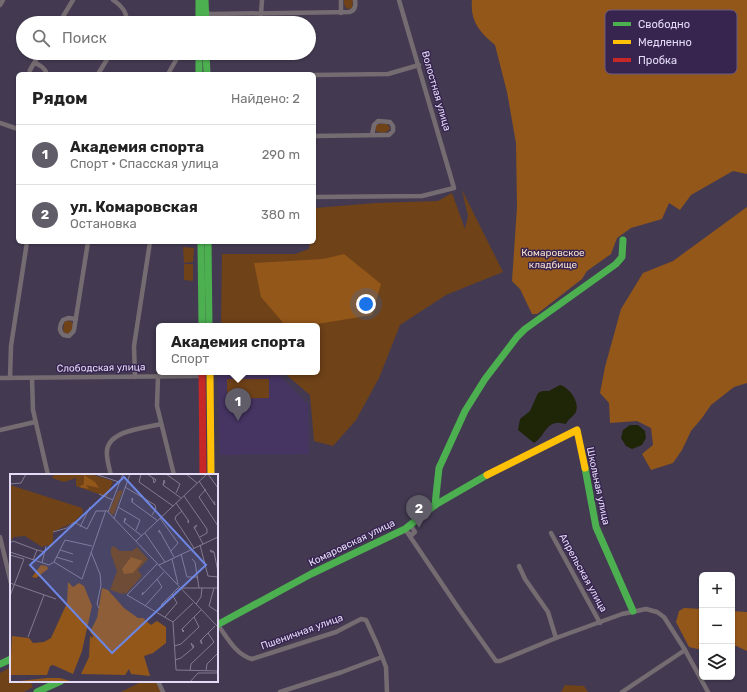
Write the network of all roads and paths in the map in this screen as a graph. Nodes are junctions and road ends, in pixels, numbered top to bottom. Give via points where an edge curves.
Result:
1 (3, 0) edge
2 (73, 0) edge
3 (113, 0) edge
4 (262, 0) edge
5 (341, 0) edge
6 (355, 0) edge
7 (399, 0) edge
8 (201, 1) edge
9 (0, 5) edge
10 (206, 13) joint
11 (341, 13) junction
12 (261, 14) junction
13 (63, 16) edge
14 (126, 16) edge
15 (200, 16) edge
16 (36, 60) edge
17 (107, 60) edge
18 (176, 60) edge
19 (199, 60) edge
20 (206, 60) edge
21 (35, 63) junction
22 (419, 65) junction
23 (30, 72) edge
24 (46, 72) edge
25 (99, 72) edge
26 (169, 72) edge
27 (199, 72) edge
28 (207, 72) edge
29 (316, 75) edge
30 (0, 123) edge
31 (16, 128) edge
32 (372, 135) junction
33 (316, 136) edge
34 (316, 197) edge
35 (623, 240) dead end
36 (27, 244) edge
37 (88, 244) edge
38 (150, 244) edge
39 (201, 244) edge
40 (208, 244) edge
41 (76, 319) dead end
42 (202, 323) edge
43 (209, 323) edge
44 (187, 375) edge
45 (202, 375) edge
46 (210, 375) edge
47 (135, 377) junction
48 (158, 377) junction
49 (0, 378) edge
50 (10, 378) junction
51 (32, 378) junction
52 (35, 422) junction
53 (161, 424) junction
54 (0, 430) edge
55 (202, 430) junction
56 (577, 430) joint
57 (210, 431) junction
58 (48, 474) edge
59 (111, 474) edge
60 (174, 474) edge
61 (203, 474) edge
62 (211, 474) edge
63 (435, 505) junction
64 (406, 530) junction
65 (551, 533) dead end
66 (0, 538) edge
67 (519, 566) dead end
68 (10, 579) edge
69 (633, 611) junction
70 (600, 623) junction
71 (218, 625) edge
72 (556, 638) junction
73 (685, 650) junction
74 (382, 657) junction
75 (10, 659) edge
76 (0, 664) edge
77 (59, 682) edge
78 (158, 682) edge
79 (631, 687) junction
80 (42, 691) edge
81 (163, 692) edge
82 (280, 692) edge
83 (386, 692) edge
84 (622, 692) edge
85 (634, 692) edge
86 (708, 692) edge

1 - 9 street
2 - 13 street
3 - 14 street via 125,11
4 - 12 street
5 - 11 street
6 - 11 street via 354,10
7 - 22 street, Волостная улица
8 - 10 street
8 - 15 street
10 - 12 street
11 - 12 street
16 - 21 street
17 - 25 street
18 - 26 street
19 - 27 street
20 - 28 street
21 - 23 street
21 - 24 street via 42,66
22 - 29 street via 388,74
22 - 34 street, Волостная улица via 454,188 422,196
30 - 31 street
32 - 32 street via 374,125 378,121 390,122 393,126 393,131 389,135
32 - 33 street
35 - 63 street via 622,257 616,264 525,329 485,379 465,411 439,468
36 - 50 street via 11,346
37 - 41 street
38 - 47 street via 134,346
39 - 42 street
40 - 43 street
44 - 48 street, Слободская улица
45 - 55 street
46 - 57 street
47 - 48 street, Слободская улица
47 - 51 street, Слободская улица
48 - 53 street via 157,406
49 - 50 street, Слободская улица
50 - 51 street, Слободская улица
51 - 52 street
52 - 54 street
52 - 58 street
53 - 59 street via 124,433 112,439 107,454
53 - 60 street
55 - 57 street
55 - 61 street
56 - 63 street, Комаровская улица via 491,473
56 - 69 street, Школьная улица via 596,527
57 - 62 street
63 - 64 street, Комаровская улица
64 - 71 street, Комаровская улица via 311,574
64 - 72 street via 496,661
65 - 70 street, Апрельская улица
66 - 68 street
67 - 72 street via 548,612
69 - 70 street
69 - 73 street via 646,609 664,617
70 - 72 street
71 - 74 street, Пшеничная улица via 237,650 252,659 336,632 361,619 366,620
73 - 79 street
73 - 86 street
74 - 82 street
74 - 83 street, Пшеничная улица via 386,667
75 - 76 street
77 - 80 street
78 - 81 street
79 - 84 street
79 - 85 street

